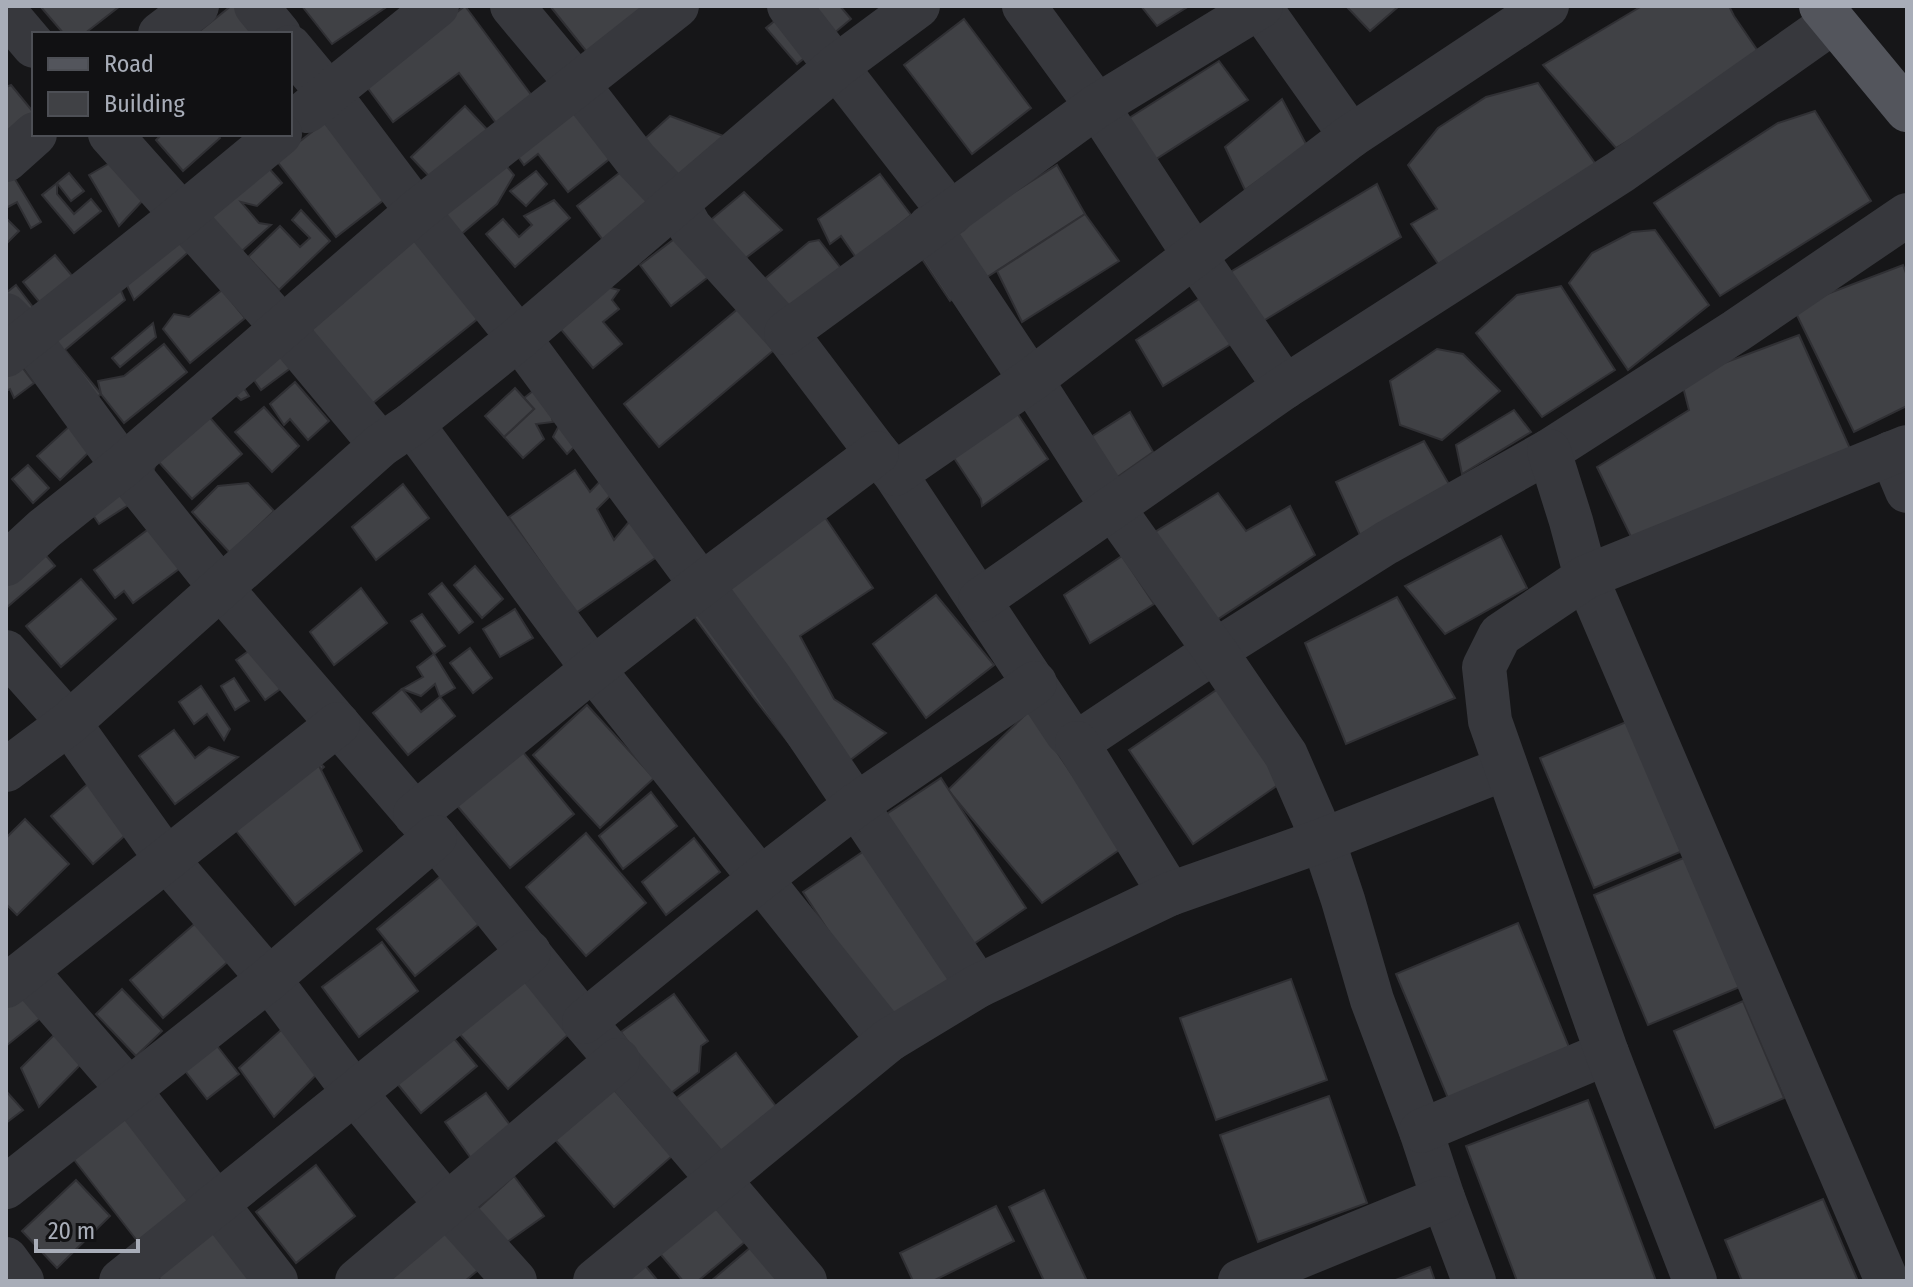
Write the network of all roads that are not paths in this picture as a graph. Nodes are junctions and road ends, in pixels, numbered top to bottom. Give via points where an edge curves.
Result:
1 (197, 6) edge
2 (256, 6) edge
3 (437, 6) edge
4 (512, 6) edge
5 (677, 6) edge
6 (789, 6) edge
7 (918, 6) edge
8 (1024, 6) edge
9 (1260, 6) edge
10 (1525, 12) edge
11 (6, 13) edge
12 (1827, 14) edge
13 (163, 32) edge
14 (277, 32) edge
15 (32, 44) edge
16 (292, 49) edge
17 (837, 66) junction
18 (578, 85) junction
19 (329, 94) junction
20 (1903, 102) edge
21 (1097, 106) junction
22 (292, 124) edge
23 (33, 136) edge
24 (112, 136) edge
25 (278, 136) edge
26 (1351, 136) junction
27 (6, 160) edge
28 (676, 202) junction
29 (417, 211) junction
30 (182, 215) junction
31 (1907, 215) edge
32 (940, 220) junction
33 (1195, 256) junction
34 (283, 328) junction
35 (786, 333) junction
36 (14, 336) edge
37 (519, 338) junction
38 (1031, 380) junction
39 (1285, 387) junction
40 (397, 434) junction
41 (1549, 451) junction
42 (886, 463) junction
43 (1902, 464) edge
44 (123, 466) junction
45 (1113, 508) junction
46 (6, 564) edge
47 (1586, 577) junction
48 (700, 586) junction
49 (220, 587) junction
50 (980, 600) junction
51 (1215, 651) junction
52 (6, 652) edge
53 (593, 669) junction
54 (1035, 683) junction
55 (69, 723) junction
56 (338, 724) junction
57 (1077, 743) junction
58 (1506, 768) junction
59 (6, 770) edge
60 (856, 805) junction
61 (425, 826) junction
62 (1323, 840) junction
63 (167, 860) junction
64 (760, 879) junction
65 (1170, 894) junction
66 (529, 952) junction
67 (16, 978) edge
68 (269, 979) junction
69 (978, 986) junction
70 (584, 1022) junction
71 (889, 1040) junction
72 (1607, 1053) junction
73 (618, 1060) junction
74 (128, 1089) junction
75 (354, 1092) junction
76 (1421, 1131) junction
77 (718, 1179) junction
78 (6, 1187) edge
79 (1443, 1198) junction
80 (217, 1204) junction
81 (446, 1204) junction
82 (6, 1259) edge
83 (22, 1281) edge
84 (121, 1281) edge
85 (276, 1281) edge
86 (357, 1281) edge
87 (515, 1281) edge
88 (595, 1281) edge
89 (805, 1281) edge
90 (1240, 1281) edge
91 (1474, 1281) edge
92 (1695, 1281) edge
93 (1887, 1281) edge

1 - 13 street
2 - 14 street
3 - 19 street
4 - 18 street
5 - 18 street
6 - 17 street
7 - 17 street
8 - 21 street
9 - 21 street
9 - 26 street
10 - 26 street
11 - 15 street
12 - 20 main road
12 - 39 street via 1620,172
16 - 19 street
17 - 28 street
17 - 32 street
18 - 28 street
18 - 29 street
19 - 22 street
19 - 29 street
21 - 32 street
21 - 33 street
23 - 27 street
24 - 30 street
25 - 30 street
26 - 33 street
28 - 35 street via 690,227
28 - 37 street
29 - 34 street
29 - 37 street
30 - 34 street
30 - 36 street
31 - 41 street
32 - 35 street
32 - 38 street
33 - 38 street
33 - 39 street
34 - 40 street
34 - 44 street
35 - 42 street
36 - 44 street
37 - 40 street
37 - 48 street
38 - 42 street
38 - 45 street
39 - 45 street
40 - 49 street
40 - 53 street
41 - 47 street
41 - 51 street via 1386,543
42 - 48 street
42 - 50 street
43 - 47 street
44 - 46 street
44 - 49 street
45 - 50 street
45 - 51 street
47 - 58 street via 1500,635 1484,667 1490,721
47 - 93 street
48 - 53 street
48 - 60 street
49 - 55 street
49 - 56 street
50 - 54 street
51 - 57 street
51 - 62 street via 1286,755
52 - 55 street
53 - 61 street
53 - 64 street
54 - 57 street
54 - 60 street
55 - 59 street
55 - 63 street
56 - 61 street
56 - 63 street
57 - 65 street
58 - 62 street
58 - 72 street
60 - 64 street
60 - 69 street
61 - 66 street
61 - 68 street
62 - 65 street
62 - 76 street via 1372,1000
63 - 67 street
63 - 68 street
64 - 70 street
64 - 71 street
65 - 69 street
66 - 70 street
66 - 75 street
67 - 74 street
68 - 74 street
68 - 75 street
69 - 71 street
70 - 73 street
71 - 77 street
72 - 76 street
72 - 92 street
73 - 77 street
73 - 81 street
74 - 78 street
74 - 80 street
75 - 80 street
75 - 81 street
76 - 79 street
77 - 88 street
77 - 89 street
79 - 90 street
79 - 91 street
80 - 84 street
80 - 85 street
81 - 86 street
81 - 87 street
82 - 83 street

